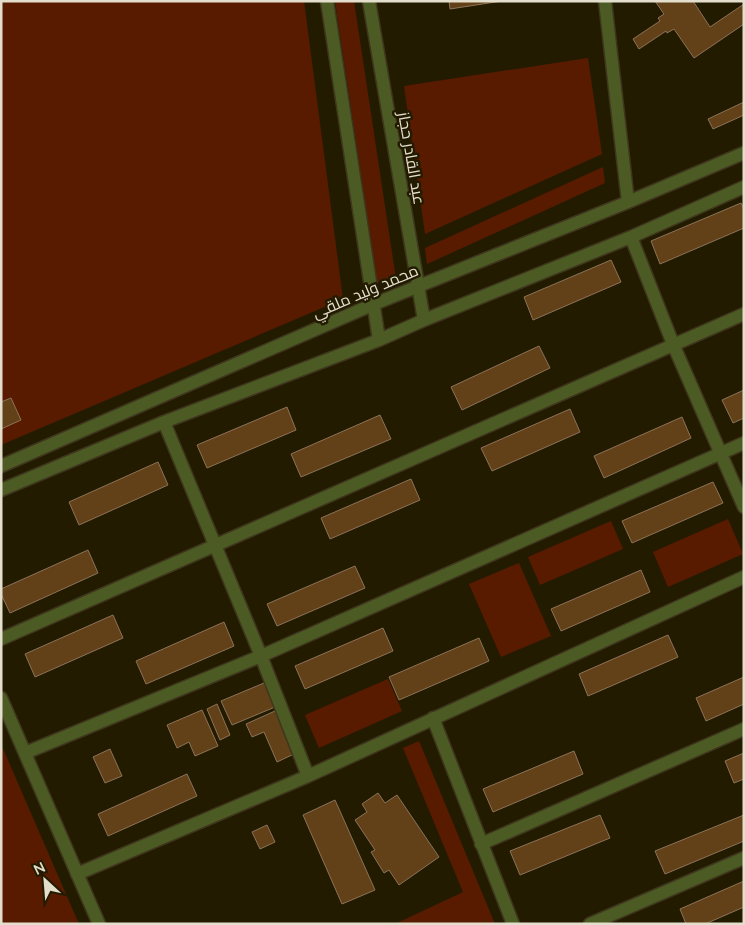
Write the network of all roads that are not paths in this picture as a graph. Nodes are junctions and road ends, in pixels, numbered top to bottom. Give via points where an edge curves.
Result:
1 (327, 1) edge
2 (369, 1) edge
3 (605, 1) edge
4 (744, 153) edge
5 (744, 188) edge
6 (628, 202) junction
7 (632, 237) junction
8 (418, 287) junction
9 (374, 304) junction
10 (744, 314) edge
11 (424, 320) junction
12 (379, 340) junction
13 (673, 344) junction
14 (164, 422) junction
15 (744, 443) edge
16 (720, 453) junction
17 (1, 466) edge
18 (1, 490) edge
19 (744, 507) edge
20 (215, 546) junction
21 (744, 577) edge
22 (1, 639) edge
23 (261, 656) junction
24 (1, 698) edge
25 (433, 718) junction
26 (744, 729) edge
27 (25, 753) junction
28 (308, 776) junction
29 (481, 844) junction
30 (744, 858) edge
31 (77, 874) junction
32 (98, 924) edge
33 (513, 924) edge
34 (590, 924) edge

1 - 9 street
2 - 8 street, عبد القادر حجاز
3 - 6 street
4 - 6 street, محمد وليد ملقي
5 - 7 street
6 - 8 street, محمد وليد ملقي
7 - 11 street
7 - 13 street
8 - 9 street, محمد وليد ملقي
8 - 11 street, عبد القادر حجاز
9 - 12 street
9 - 17 street, محمد وليد ملقي
10 - 13 street
11 - 12 street
12 - 14 street
13 - 16 street
13 - 20 street
14 - 18 street
14 - 20 street
15 - 16 street
16 - 19 street
16 - 23 street
20 - 22 street
20 - 23 street
21 - 25 street
23 - 27 street
23 - 28 street
24 - 27 street
25 - 28 street
25 - 29 street
26 - 29 street
27 - 31 street
28 - 31 street
29 - 33 street
30 - 34 street
31 - 32 street

